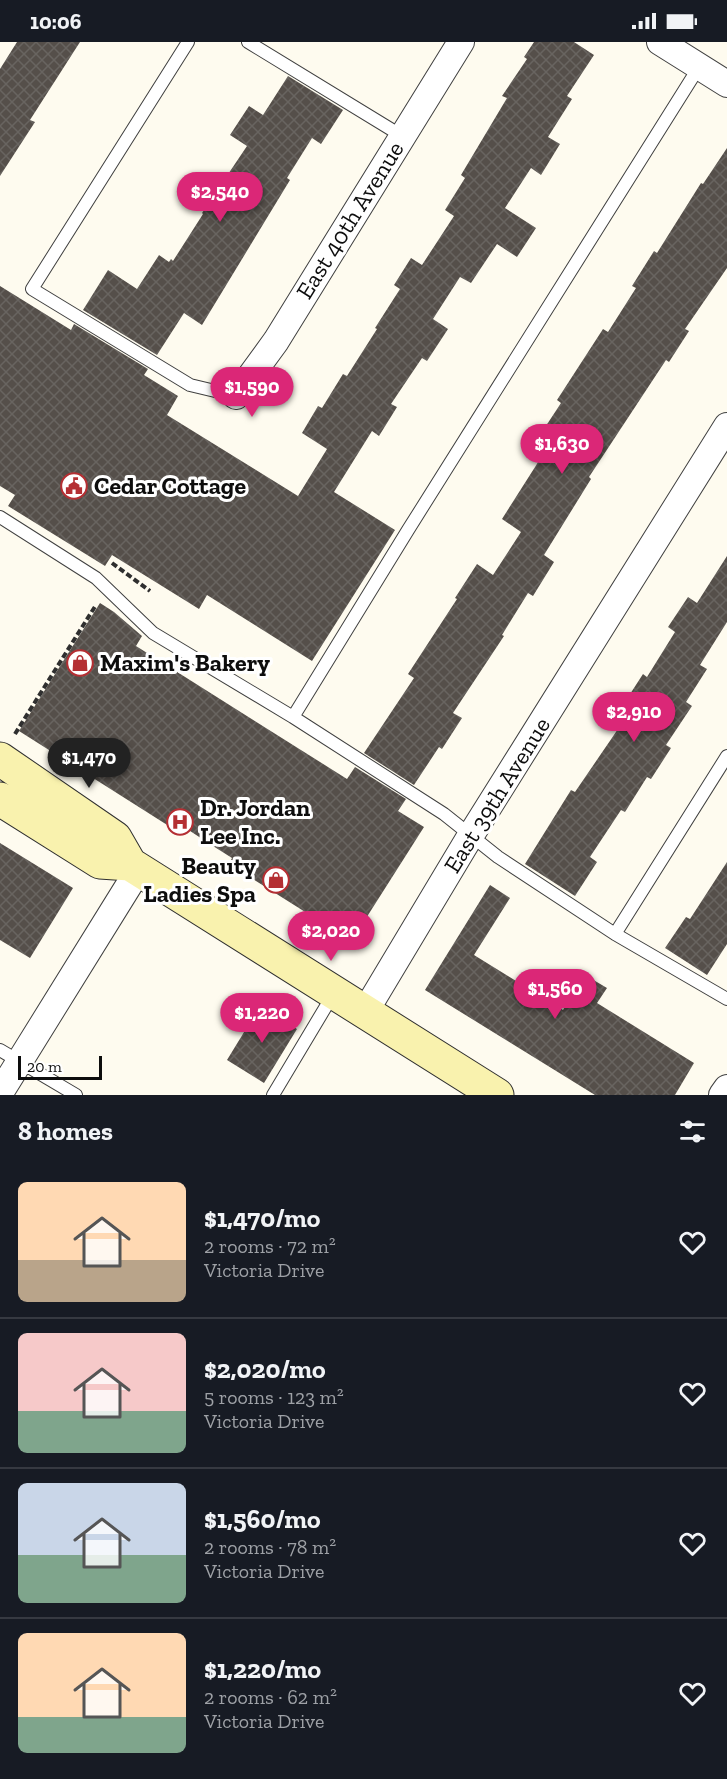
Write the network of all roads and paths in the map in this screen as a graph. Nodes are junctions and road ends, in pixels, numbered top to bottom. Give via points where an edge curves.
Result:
1 (188, 42) edge
2 (248, 42) edge
3 (461, 42) edge
4 (660, 42) edge
5 (699, 67) junction
6 (727, 84) edge
7 (402, 136) junction
8 (236, 396) joint
9 (727, 426) edge
10 (0, 517) edge
11 (108, 561) dead end
12 (150, 591) dead end
13 (96, 605) dead end
14 (293, 717) junction
15 (5, 750) edge
16 (727, 756) edge
17 (0, 800) edge
18 (471, 835) junction
19 (134, 866) junction
20 (615, 934) junction
21 (334, 993) junction
22 (727, 999) edge
23 (365, 1012) junction
24 (10, 1056) edge
25 (727, 1088) edge
26 (0, 1093) edge
27 (76, 1095) edge
28 (273, 1095) edge
29 (497, 1095) edge
30 (723, 1095) edge

1 - 8 lane via 33,289 190,385
2 - 7 lane
3 - 7 street, East 40th Avenue
4 - 5 street
5 - 6 street
5 - 14 lane
7 - 8 street, East 40th Avenue via 276,341
9 - 18 street, East 39th Avenue
10 - 14 lane via 96,578 148,629
11 - 12 path
13 - 15 path
14 - 18 lane
15 - 19 street via 115,838
16 - 20 lane
17 - 19 street via 100,862
18 - 20 lane
18 - 23 street, East 39th Avenue
19 - 21 street
19 - 24 street
20 - 22 lane
21 - 23 street
21 - 28 lane
23 - 29 street
24 - 26 street
24 - 27 lane
25 - 30 street

